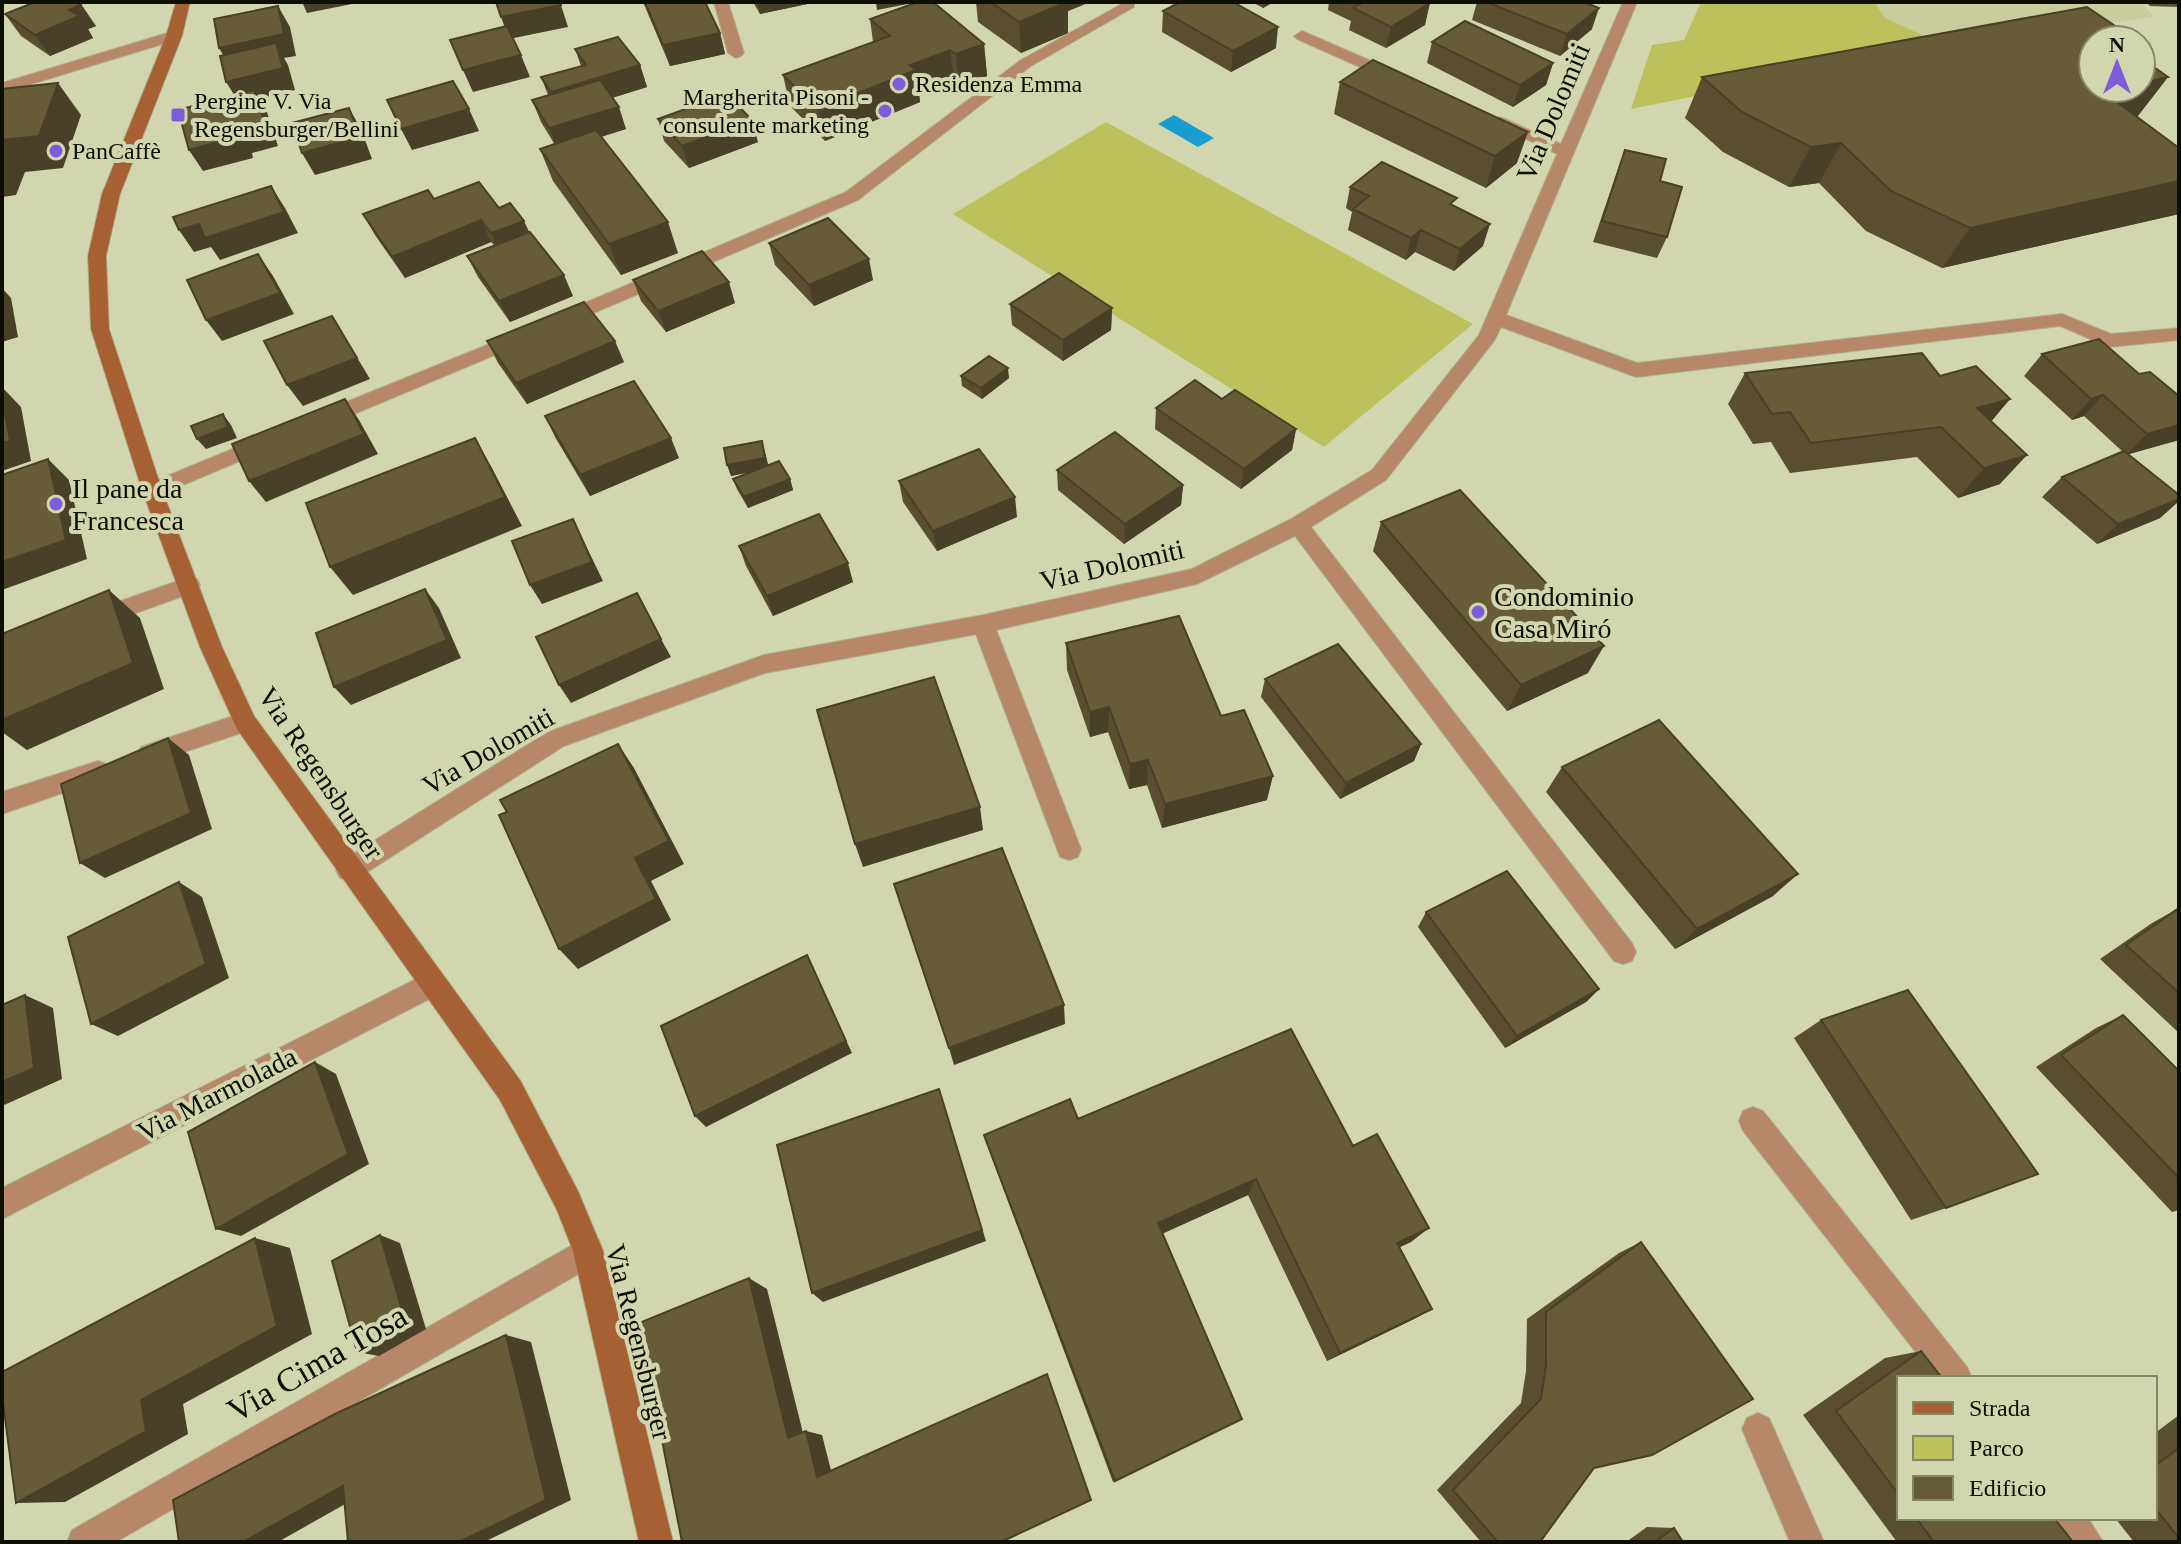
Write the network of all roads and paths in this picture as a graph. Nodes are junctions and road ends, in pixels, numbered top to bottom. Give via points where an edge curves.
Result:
1 (183, 2) edge
2 (721, 2) edge
3 (1127, 2) edge
4 (1630, 2) edge
5 (174, 36) junction
6 (1302, 36) dead end
7 (736, 53) dead end
8 (1413, 85) edge
9 (2, 88) edge
10 (1483, 115) edge
11 (1566, 152) junction
12 (1495, 318) junction
13 (2179, 334) edge
14 (307, 426) edge
15 (278, 438) edge
16 (152, 490) junction
17 (1298, 525) junction
18 (189, 585) junction
19 (983, 624) junction
20 (73, 627) edge
21 (245, 722) junction
22 (2, 803) edge
23 (1069, 849) dead end
24 (349, 870) junction
25 (1623, 952) dead end
26 (432, 984) junction
27 (1753, 1121) dead end
28 (2, 1204) edge
29 (588, 1251) junction
30 (1954, 1376) edge
31 (1758, 1429) dead end
32 (2069, 1520) edge
33 (84, 1542) edge
34 (656, 1542) edge
35 (1807, 1542) edge
36 (2086, 1542) edge

1 - 5 main road, Via Regensburger
2 - 7 street
3 - 14 street via 1127,7 1026,63 852,196
4 - 11 street, Via Dolomiti
5 - 9 street
5 - 16 main road, Via Regensburger via 111,194 97,256 100,329
6 - 8 street
10 - 11 street
11 - 12 street, Via Dolomiti
12 - 13 street via 1636,370 2062,320 2109,341
12 - 17 street, Via Dolomiti via 1487,337 1379,475
15 - 16 street
16 - 18 main road, Via Regensburger
17 - 19 street, Via Dolomiti via 1197,576
17 - 25 street
18 - 20 street
18 - 21 main road, Via Regensburger
19 - 23 street
19 - 24 street, Via Dolomiti via 764,664 556,739
21 - 22 street
21 - 24 main road, Via Regensburger
24 - 26 main road, Via Regensburger
26 - 28 street, Via Marmolada
26 - 29 main road, Via Regensburger via 510,1090
27 - 30 street
29 - 33 street, Via Cima Tosa
29 - 34 main road, Via Regensburger
31 - 35 street
32 - 36 street

